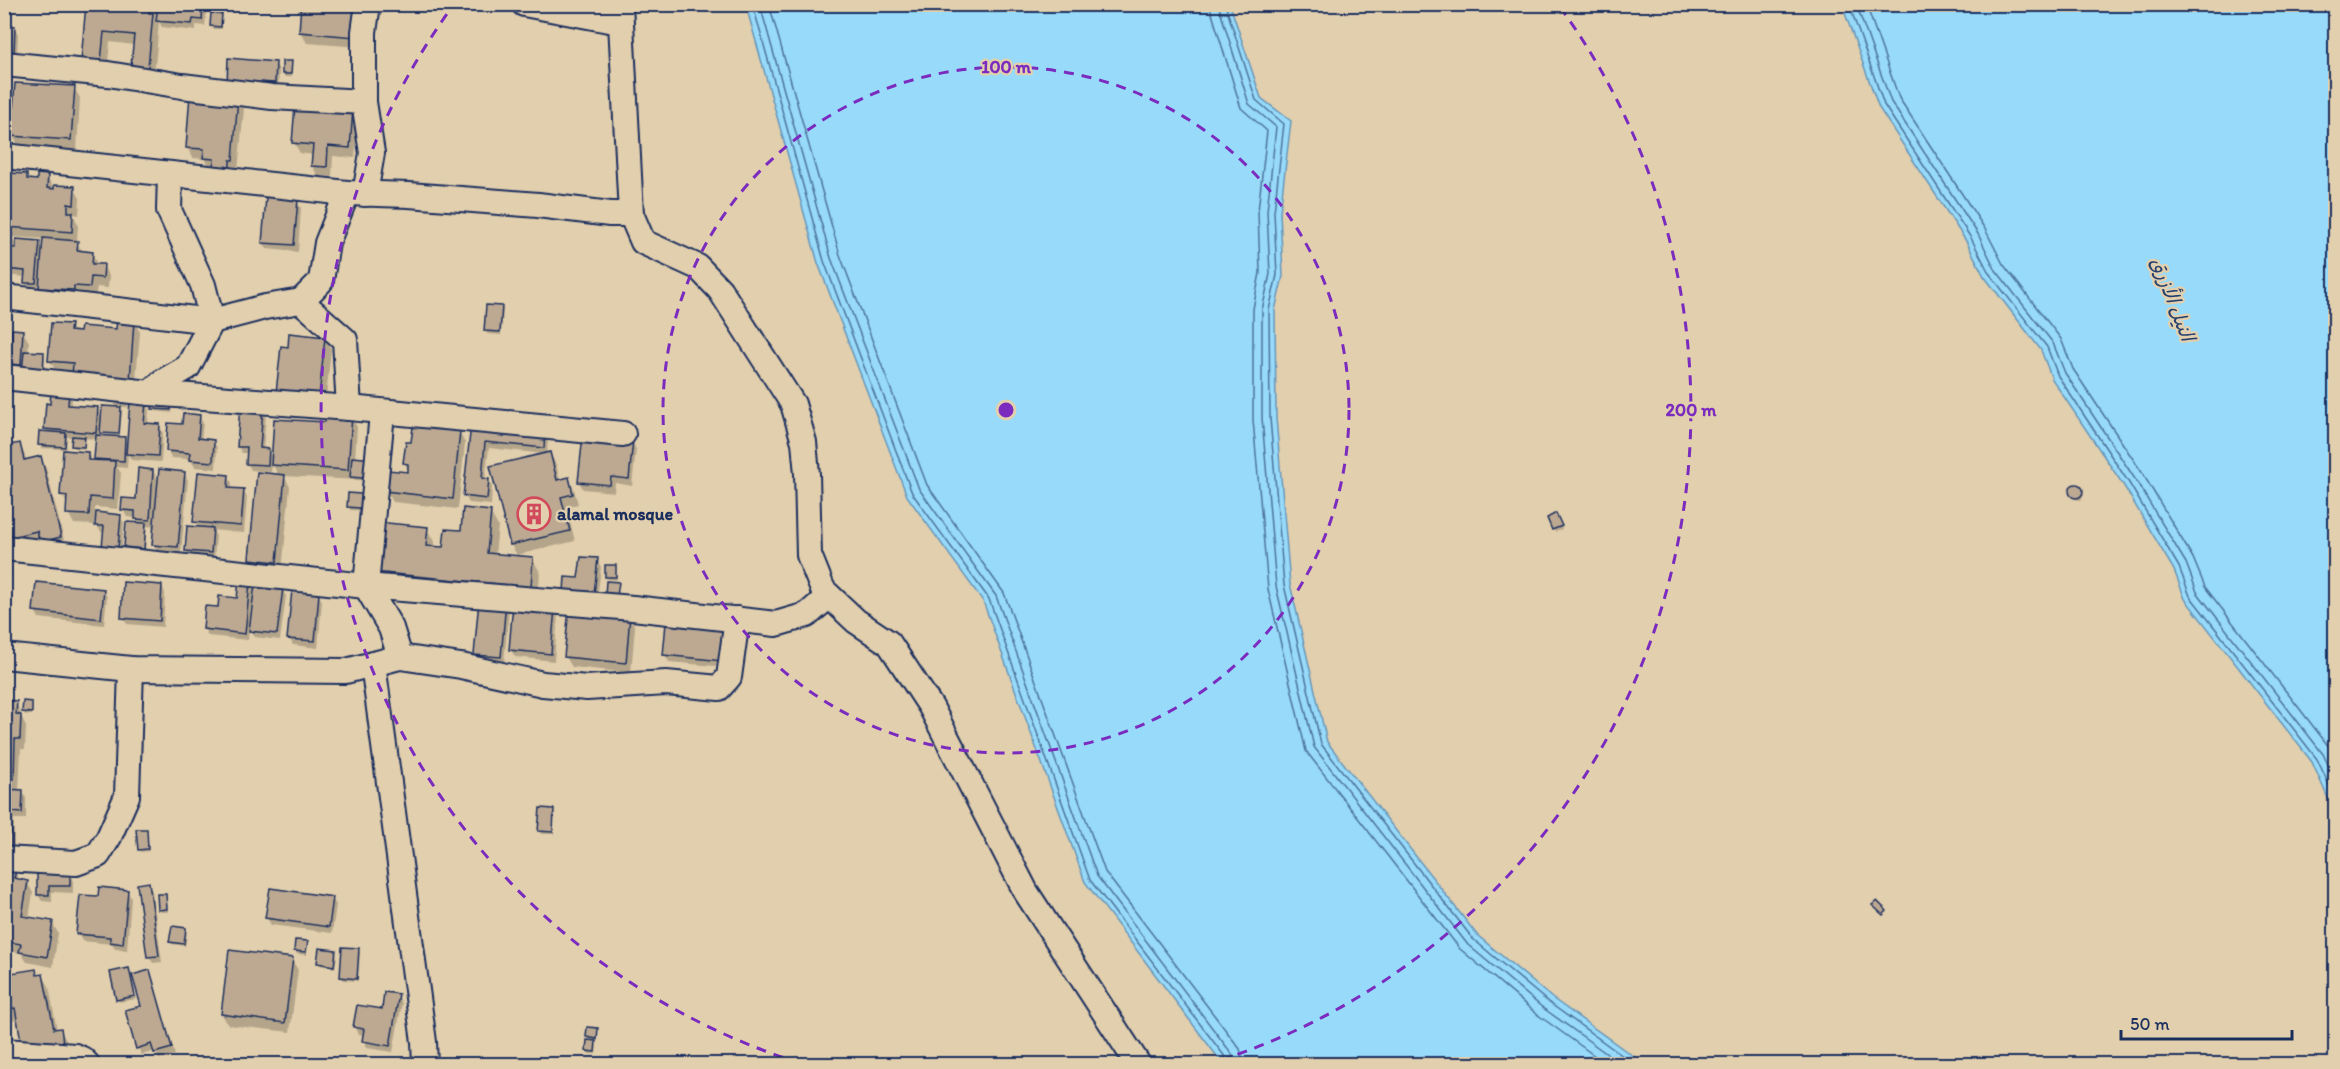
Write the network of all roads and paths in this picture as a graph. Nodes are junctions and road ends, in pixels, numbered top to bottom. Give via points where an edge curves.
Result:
1 (368, 4) edge
2 (524, 4) edge
3 (620, 13) edge
4 (4, 64) edge
5 (364, 102) junction
6 (4, 156) edge
7 (170, 174) junction
8 (356, 193) junction
9 (631, 214) junction
10 (4, 297) edge
11 (301, 301) junction
12 (212, 321) junction
13 (4, 377) edge
14 (150, 393) junction
15 (349, 408) junction
16 (382, 413) junction
17 (623, 434) dead end
18 (4, 548) edge
19 (366, 586) junction
20 (829, 596) junction
21 (736, 619) junction
22 (4, 656) edge
23 (400, 657) junction
24 (373, 664) junction
25 (131, 669) junction
26 (4, 859) edge
27 (4, 1051) edge
28 (425, 1053) edge
29 (87, 1065) edge
30 (408, 1065) edge
31 (1137, 1065) edge

1 - 5 street
2 - 3 street
3 - 9 street
4 - 5 street via 272,97
5 - 8 street via 372,153
6 - 7 street
7 - 8 street
7 - 12 street via 169,210 203,285
8 - 9 street
8 - 11 street via 327,243 321,281
9 - 20 street via 644,242 698,267 720,290 793,404 804,442 809,555
10 - 12 street
11 - 12 street
11 - 15 street via 345,340
12 - 14 street via 189,367
13 - 14 street
14 - 15 street
15 - 16 street
16 - 17 street
16 - 19 street
18 - 19 street
19 - 21 street
19 - 23 street via 391,628
20 - 21 street via 807,615 776,624
20 - 31 street via 856,621 889,643 932,707 1026,892
21 - 23 street via 729,677 719,688 666,683 587,688 543,684
22 - 25 street
23 - 24 street
24 - 25 street via 346,671
24 - 28 street
25 - 26 street via 127,796 98,855 76,863
27 - 29 street via 75,1056
28 - 30 street

